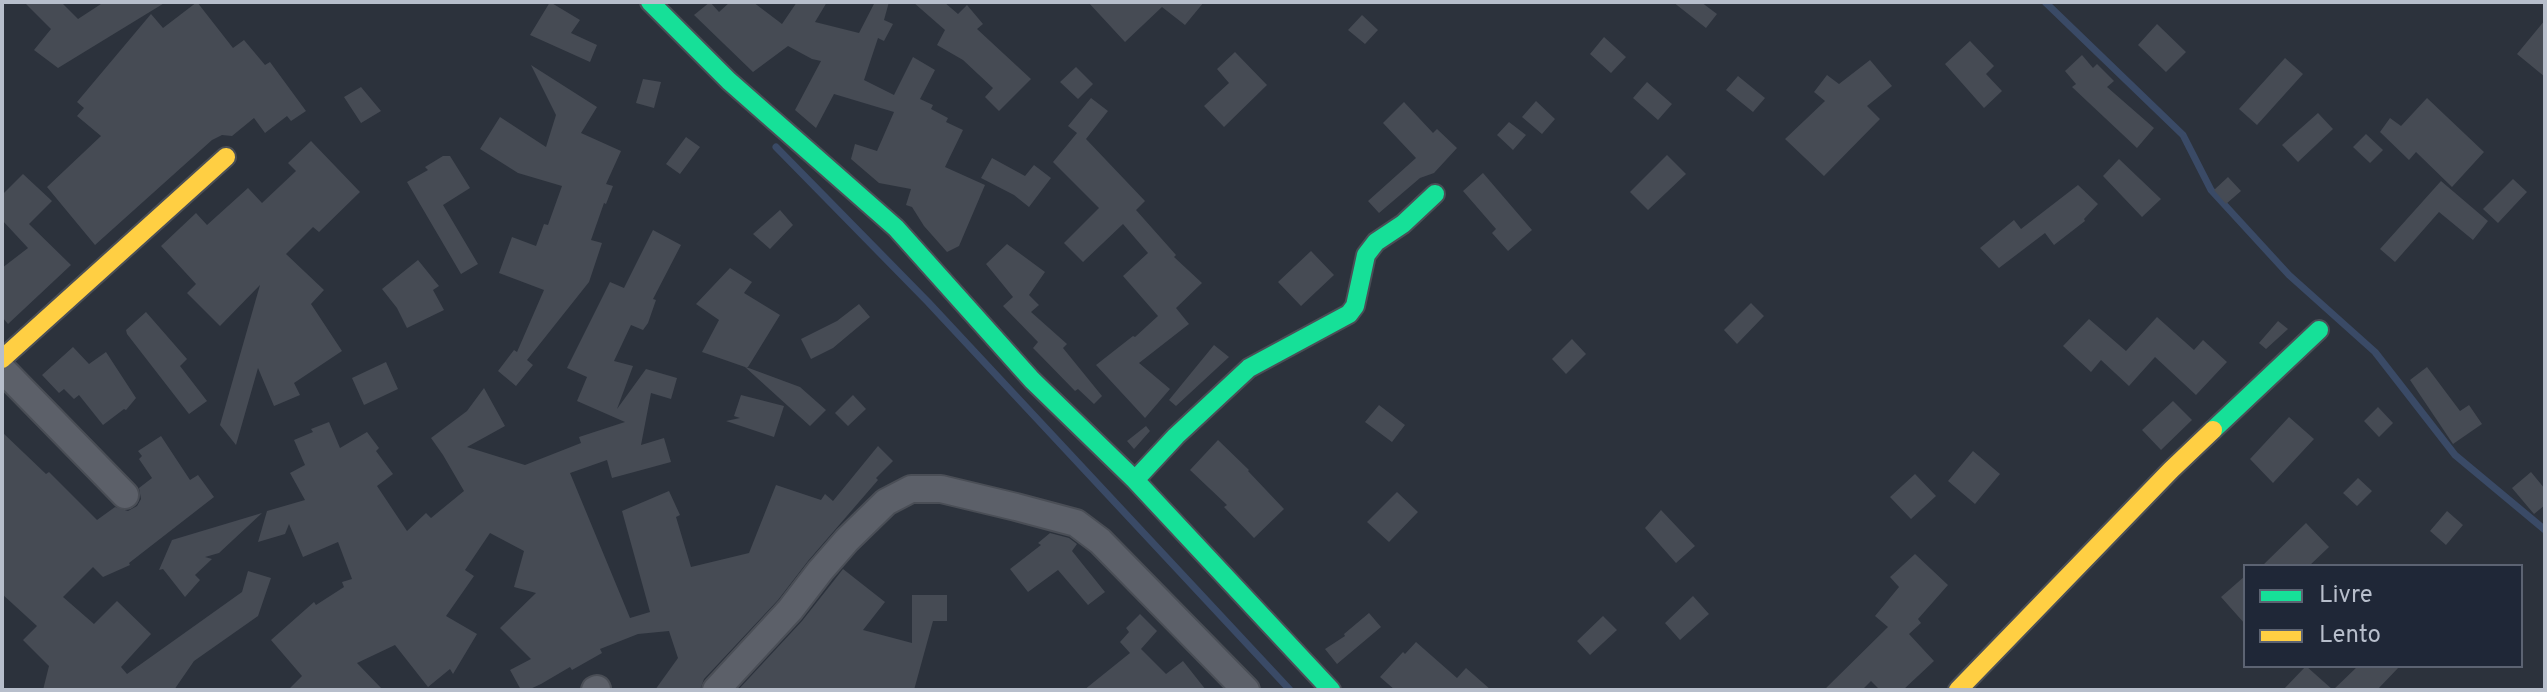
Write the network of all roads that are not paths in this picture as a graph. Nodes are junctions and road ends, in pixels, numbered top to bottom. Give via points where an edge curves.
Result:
1 (650, 2) edge
2 (226, 157) dead end
3 (1435, 194) dead end
4 (2319, 330) dead end
5 (2, 359) edge
6 (2, 369) edge
7 (1135, 480) junction
8 (125, 495) dead end
9 (716, 690) edge
10 (1246, 690) edge
11 (1331, 690) edge
12 (1958, 690) edge

1 - 7 street via 729,81 896,228 1032,380
2 - 5 street
3 - 7 street via 1366,255 1349,314 1249,368
4 - 12 street via 2171,470
6 - 8 street
7 - 11 street
9 - 10 street via 847,540 886,502 911,489 941,489 1076,523

